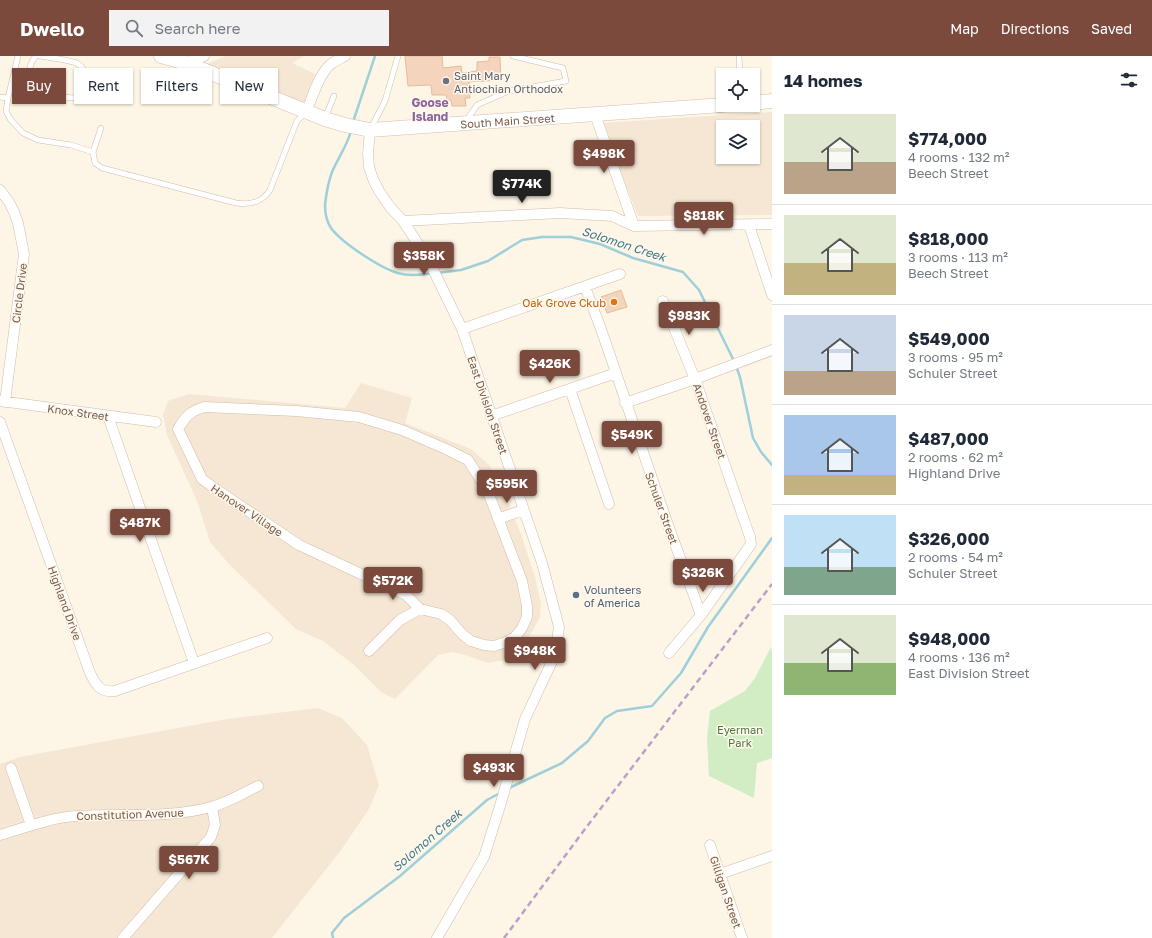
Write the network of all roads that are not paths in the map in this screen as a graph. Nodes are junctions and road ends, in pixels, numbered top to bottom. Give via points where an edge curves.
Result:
1 (18, 56) edge
2 (36, 56) edge
3 (40, 56) edge
4 (161, 56) edge
5 (204, 56) edge
6 (345, 56) edge
7 (398, 56) edge
8 (513, 56) edge
9 (739, 56) edge
10 (186, 63) junction
11 (29, 68) edge
12 (740, 68) edge
13 (10, 89) joint
14 (334, 96) dead end
15 (0, 97) edge
16 (66, 97) edge
17 (8, 98) junction
18 (772, 101) edge
19 (760, 102) edge
20 (716, 105) edge
21 (306, 112) junction
22 (595, 114) junction
23 (325, 119) junction
24 (464, 123) junction
25 (358, 127) junction
26 (101, 128) dead end
27 (93, 152) junction
28 (0, 190) edge
29 (403, 221) junction
30 (772, 224) edge
31 (748, 225) junction
32 (634, 226) junction
33 (620, 274) dead end
34 (585, 287) junction
35 (772, 295) edge
36 (663, 301) dead end
37 (462, 329) junction
38 (772, 350) edge
39 (616, 373) junction
40 (695, 379) junction
41 (570, 389) junction
42 (2, 402) edge
43 (625, 403) junction
44 (108, 416) junction
45 (492, 416) junction
46 (0, 422) edge
47 (156, 422) dead end
48 (609, 504) dead end
49 (524, 510) junction
50 (498, 519) junction
51 (420, 609) junction
52 (701, 614) junction
53 (267, 638) dead end
54 (369, 651) dead end
55 (669, 653) dead end
56 (194, 663) junction
57 (11, 768) dead end
58 (258, 786) dead end
59 (212, 807) junction
60 (31, 825) junction
61 (0, 835) edge
62 (710, 846) dead end
63 (772, 856) edge
64 (720, 874) junction
65 (123, 938) edge
66 (437, 938) edge
67 (742, 938) edge

1 - 13 lane
2 - 11 lane
3 - 16 lane via 77,63 85,70 89,80 85,93 76,98
4 - 10 main road, South Main Street
5 - 10 street
6 - 21 street via 326,69
7 - 25 lane via 384,105
8 - 24 lane via 563,68 566,81 509,91 476,105
9 - 12 lane
10 - 21 main road, South Main Street
13 - 17 lane
14 - 23 lane
15 - 17 lane
17 - 27 lane via 6,111 23,133 38,140 71,145
18 - 19 main road
20 - 22 main road, South Main Street
21 - 23 main road, South Main Street
21 - 27 lane via 297,121 270,190 266,196 251,204 236,203 102,168 95,163
22 - 24 main road, South Main Street
22 - 32 street
23 - 25 main road, South Main Street
24 - 25 main road, South Main Street
25 - 29 street, East Division Street via 379,191
26 - 27 lane
28 - 42 street, Circle Drive via 14,212 24,254
29 - 32 street via 560,213 612,216
29 - 37 street, East Division Street via 428,259
30 - 31 street
31 - 32 street
31 - 35 street
33 - 34 street
34 - 37 street
34 - 39 street, Schuler Street
36 - 40 street, Andover Street
37 - 45 street, East Division Street
38 - 40 street
39 - 41 street
39 - 43 street, Schuler Street
40 - 43 street
40 - 52 street, Andover Street via 751,544
41 - 45 street
41 - 48 street
42 - 44 street, Knox Street
43 - 52 street, Schuler Street
44 - 47 street, Knox Street
44 - 56 street
45 - 49 street, East Division Street
46 - 56 street, Highland Drive via 95,683 106,692 115,691
49 - 50 street
49 - 66 street, East Division Street via 542,563 559,627 555,655 525,719 484,857
50 - 51 street, Hanover Village via 522,581 527,606 522,628 515,637 494,646 484,646 462,634 441,614
50 - 51 street, Hanover Village via 484,485 468,460 402,430 359,417 296,411 204,407 186,416 178,429 202,480 299,545 406,595
51 - 54 street via 400,620
52 - 55 street
53 - 56 street, Highland Drive
57 - 60 street
58 - 59 street, Constitution Avenue
59 - 60 street, Constitution Avenue via 160,815 75,816
59 - 65 street via 215,825 210,837
60 - 61 street, Constitution Avenue
62 - 64 street, Gilligan Street
63 - 64 street
64 - 67 street, Gilligan Street

